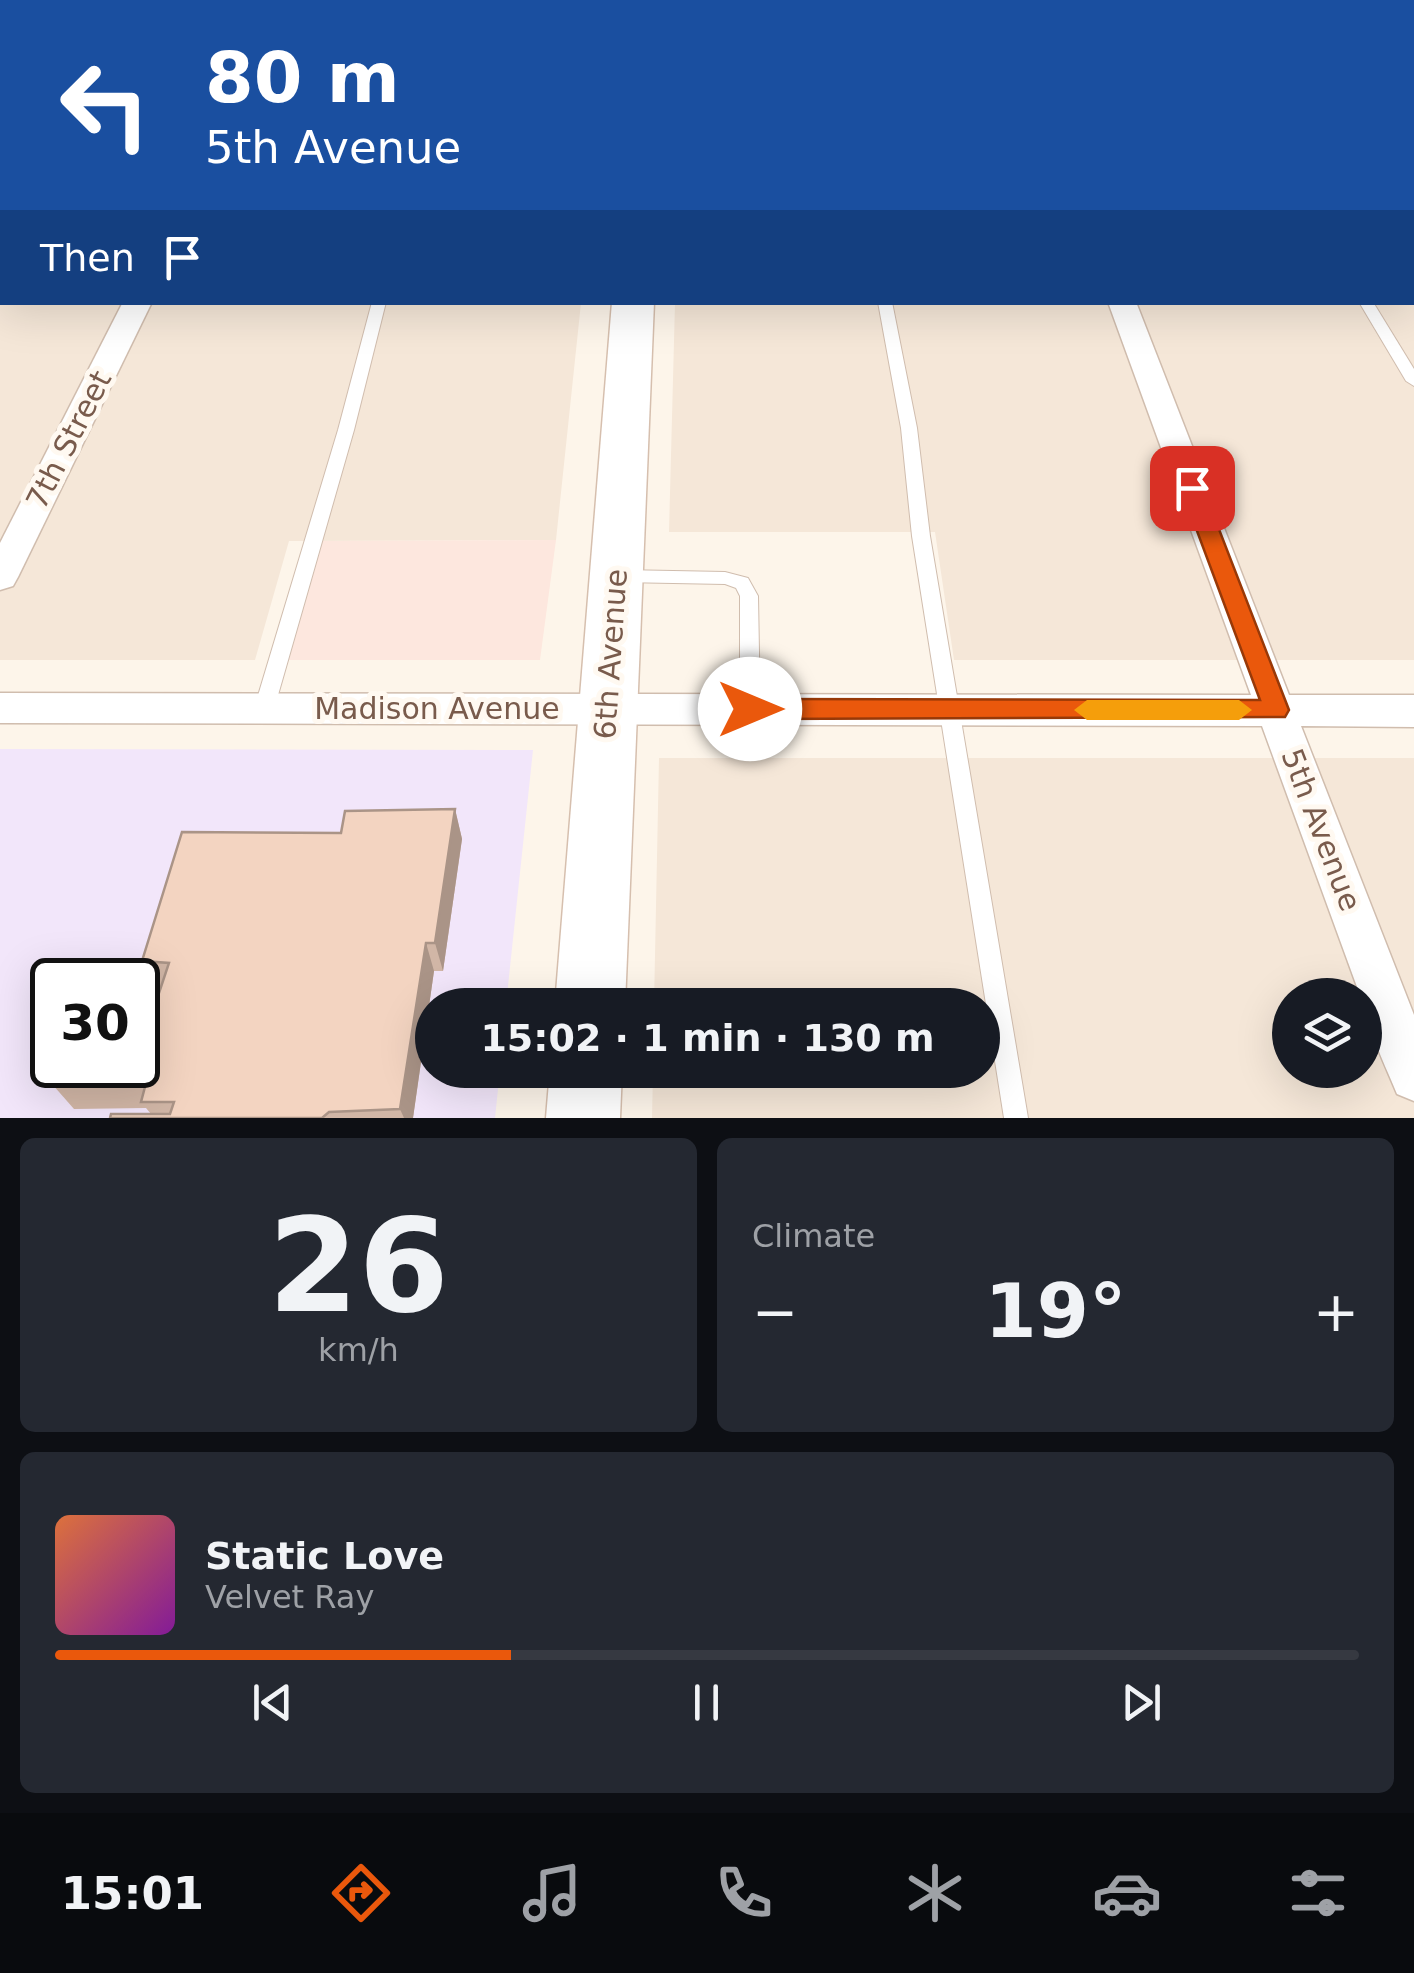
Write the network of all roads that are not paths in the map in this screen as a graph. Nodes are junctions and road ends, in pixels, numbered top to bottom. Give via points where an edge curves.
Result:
1 (136, 305) edge
2 (377, 305) edge
3 (633, 305) edge
4 (886, 305) edge
5 (1123, 305) edge
6 (1368, 305) edge
7 (1414, 381) edge
8 (616, 576) junction
9 (0, 577) edge
10 (0, 708) edge
11 (264, 709) junction
12 (608, 709) junction
13 (750, 709) junction
14 (948, 709) junction
15 (1276, 710) junction
16 (1414, 711) edge
17 (591, 988) edge
18 (1414, 1077) edge
19 (585, 1088) edge
20 (583, 1118) edge
21 (1016, 1118) edge

1 - 9 street, 7th Street
2 - 11 lane
3 - 8 main road, 6th Avenue
4 - 14 lane via 910,428
5 - 15 street, 5th Avenue
6 - 7 lane
8 - 12 main road, 6th Avenue
8 - 13 lane via 742,583 750,606
10 - 11 street, Madison Avenue
11 - 12 street, Madison Avenue
12 - 13 street, Madison Avenue
12 - 17 main road, 6th Avenue
13 - 14 street, Madison Avenue
14 - 15 street, Madison Avenue
14 - 21 lane
15 - 16 street, Madison Avenue
15 - 18 street, 5th Avenue
19 - 20 main road

